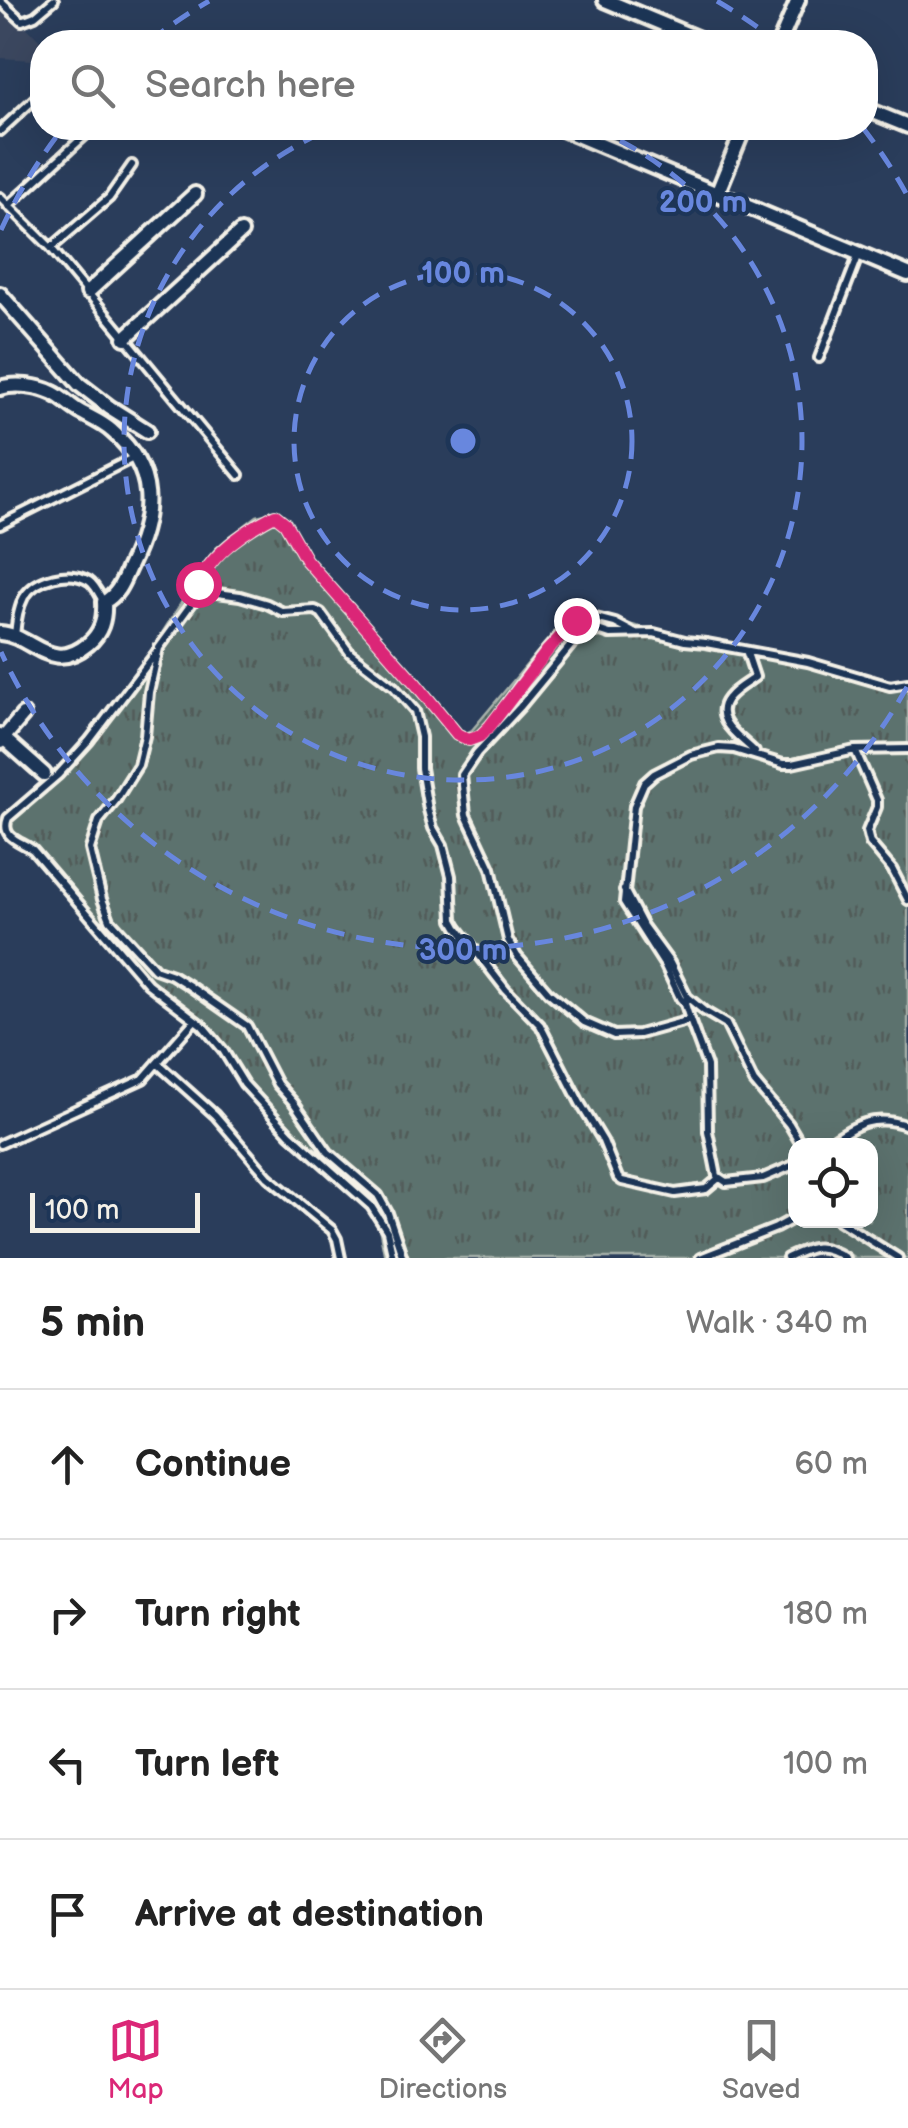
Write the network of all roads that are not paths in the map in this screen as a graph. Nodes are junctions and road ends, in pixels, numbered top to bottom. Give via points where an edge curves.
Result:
1 (0, 0) edge
2 (54, 0) edge
3 (605, 0) edge
4 (798, 0) edge
5 (677, 30) edge
6 (785, 30) edge
7 (30, 103) edge
8 (878, 114) edge
9 (908, 126) edge
10 (0, 130) edge
11 (79, 140) edge
12 (589, 140) edge
13 (739, 140) edge
14 (132, 165) dead end
15 (194, 194) dead end
16 (717, 194) junction
17 (0, 198) edge
18 (8, 206) junction
19 (241, 232) dead end
20 (51, 248) junction
21 (859, 254) junction
22 (908, 274) edge
23 (88, 292) junction
24 (0, 294) edge
25 (126, 338) junction
26 (819, 358) dead end
27 (0, 388) edge
28 (147, 430) dead end
29 (134, 457) junction
30 (239, 475) dead end
31 (0, 525) edge
32 (197, 596) junction
33 (104, 602) junction
34 (633, 633) junction
35 (7, 634) edge
36 (160, 649) junction
37 (746, 652) junction
38 (908, 683) edge
39 (23, 715) dead end
40 (1, 738) edge
41 (908, 749) edge
42 (855, 750) junction
43 (758, 755) junction
44 (44, 774) dead end
45 (908, 900) edge
46 (686, 1000) junction
47 (690, 1020) junction
48 (199, 1023) junction
49 (157, 1063) junction
50 (908, 1126) edge
51 (797, 1138) edge
52 (838, 1138) edge
53 (0, 1144) edge
54 (788, 1167) edge
55 (719, 1178) junction
56 (788, 1221) edge
57 (851, 1228) edge
58 (341, 1258) edge
59 (392, 1258) edge
60 (402, 1258) edge
61 (700, 1258) edge
62 (787, 1258) edge
63 (845, 1258) edge
64 (898, 1258) edge

1 - 2 lane via 22,21
3 - 5 street
4 - 6 street
7 - 10 lane
8 - 9 street
11 - 18 lane
12 - 16 street
13 - 16 street
14 - 20 lane via 109,198
15 - 23 street
16 - 21 street
17 - 18 lane
18 - 20 lane
19 - 25 street
20 - 23 lane
21 - 22 street
21 - 26 lane
23 - 25 lane
24 - 28 street via 80,384
25 - 30 lane
27 - 29 street via 52,392 115,433
29 - 31 lane
29 - 33 street via 145,480 148,520 122,584
32 - 34 lane via 204,569 275,515 306,560 469,740 490,726 576,620 584,615
32 - 36 lane
32 - 55 lane via 240,596 283,612 316,610 350,653 394,687 419,722 428,810 448,860 457,927 540,1025 618,1178 675,1193 706,1189
33 - 35 street via 98,634 68,655
33 - 35 lane via 88,580 53,577 29,591
34 - 37 lane
34 - 47 lane via 600,631 572,644 462,775 466,814 491,868 508,940 548,992 584,1022 614,1035
36 - 48 lane via 89,740 8,818 4,830 33,850 148,984
36 - 60 lane via 138,764 99,821 90,849 110,920 155,970 172,974 247,1026 277,1084 328,1152 378,1196
37 - 38 lane via 890,686
37 - 43 lane via 755,676 727,698 724,717
39 - 40 street
40 - 44 street
41 - 42 lane
42 - 43 lane via 792,764
42 - 45 lane via 877,800 870,842
43 - 46 lane via 734,748 691,755 654,774 634,806 624,902
46 - 47 lane
46 - 51 lane via 726,1024 754,1082
47 - 55 lane via 707,1066 708,1131
48 - 49 lane
48 - 59 lane via 290,1134 380,1216
49 - 53 lane via 142,1079
49 - 58 lane via 215,1115 268,1177 332,1230
50 - 52 lane via 868,1120
54 - 55 lane via 750,1180
56 - 61 lane
57 - 64 lane
62 - 63 lane via 818,1246

